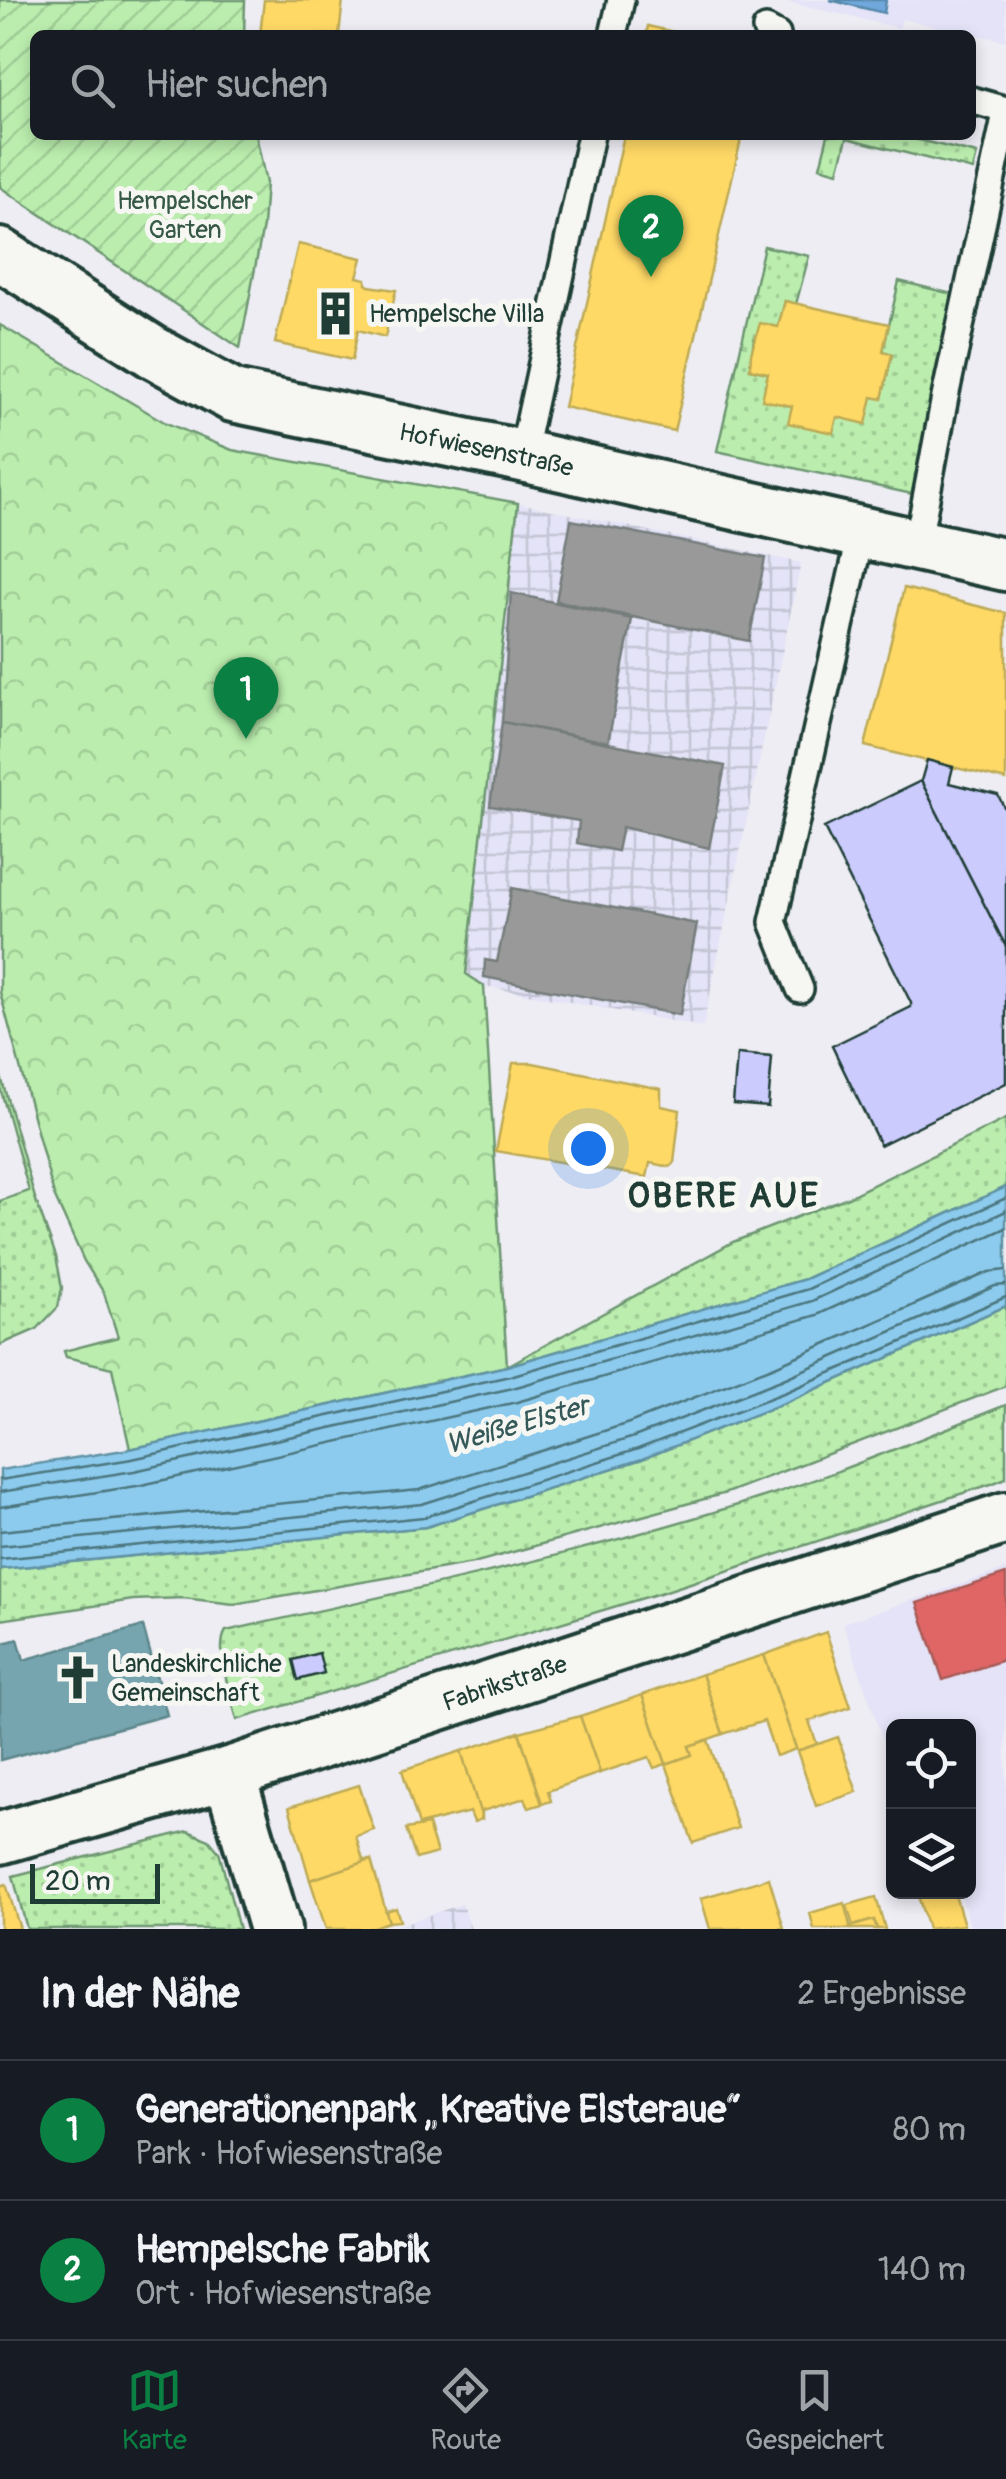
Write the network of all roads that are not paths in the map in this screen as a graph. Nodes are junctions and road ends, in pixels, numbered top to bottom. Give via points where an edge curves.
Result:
1 (621, 0) edge
2 (614, 30) edge
3 (976, 102) edge
4 (1006, 111) edge
5 (590, 140) edge
6 (0, 254) edge
7 (522, 456) junction
8 (861, 534) junction
9 (917, 546) junction
10 (1006, 565) edge
11 (800, 990) dead end
12 (1006, 1518) edge
13 (229, 1773) junction
14 (0, 1838) edge
15 (275, 1929) edge

1 - 2 lane
3 - 4 lane
4 - 9 lane
5 - 7 lane
6 - 7 street, Hofwiesenstraße via 233,396
7 - 8 street, Hofwiesenstraße
8 - 9 street, Hofwiesenstraße
8 - 11 lane via 772,922
9 - 10 street, Hofwiesenstraße
12 - 13 street, Fabrikstraße
13 - 14 street, Fabrikstraße
13 - 15 street

